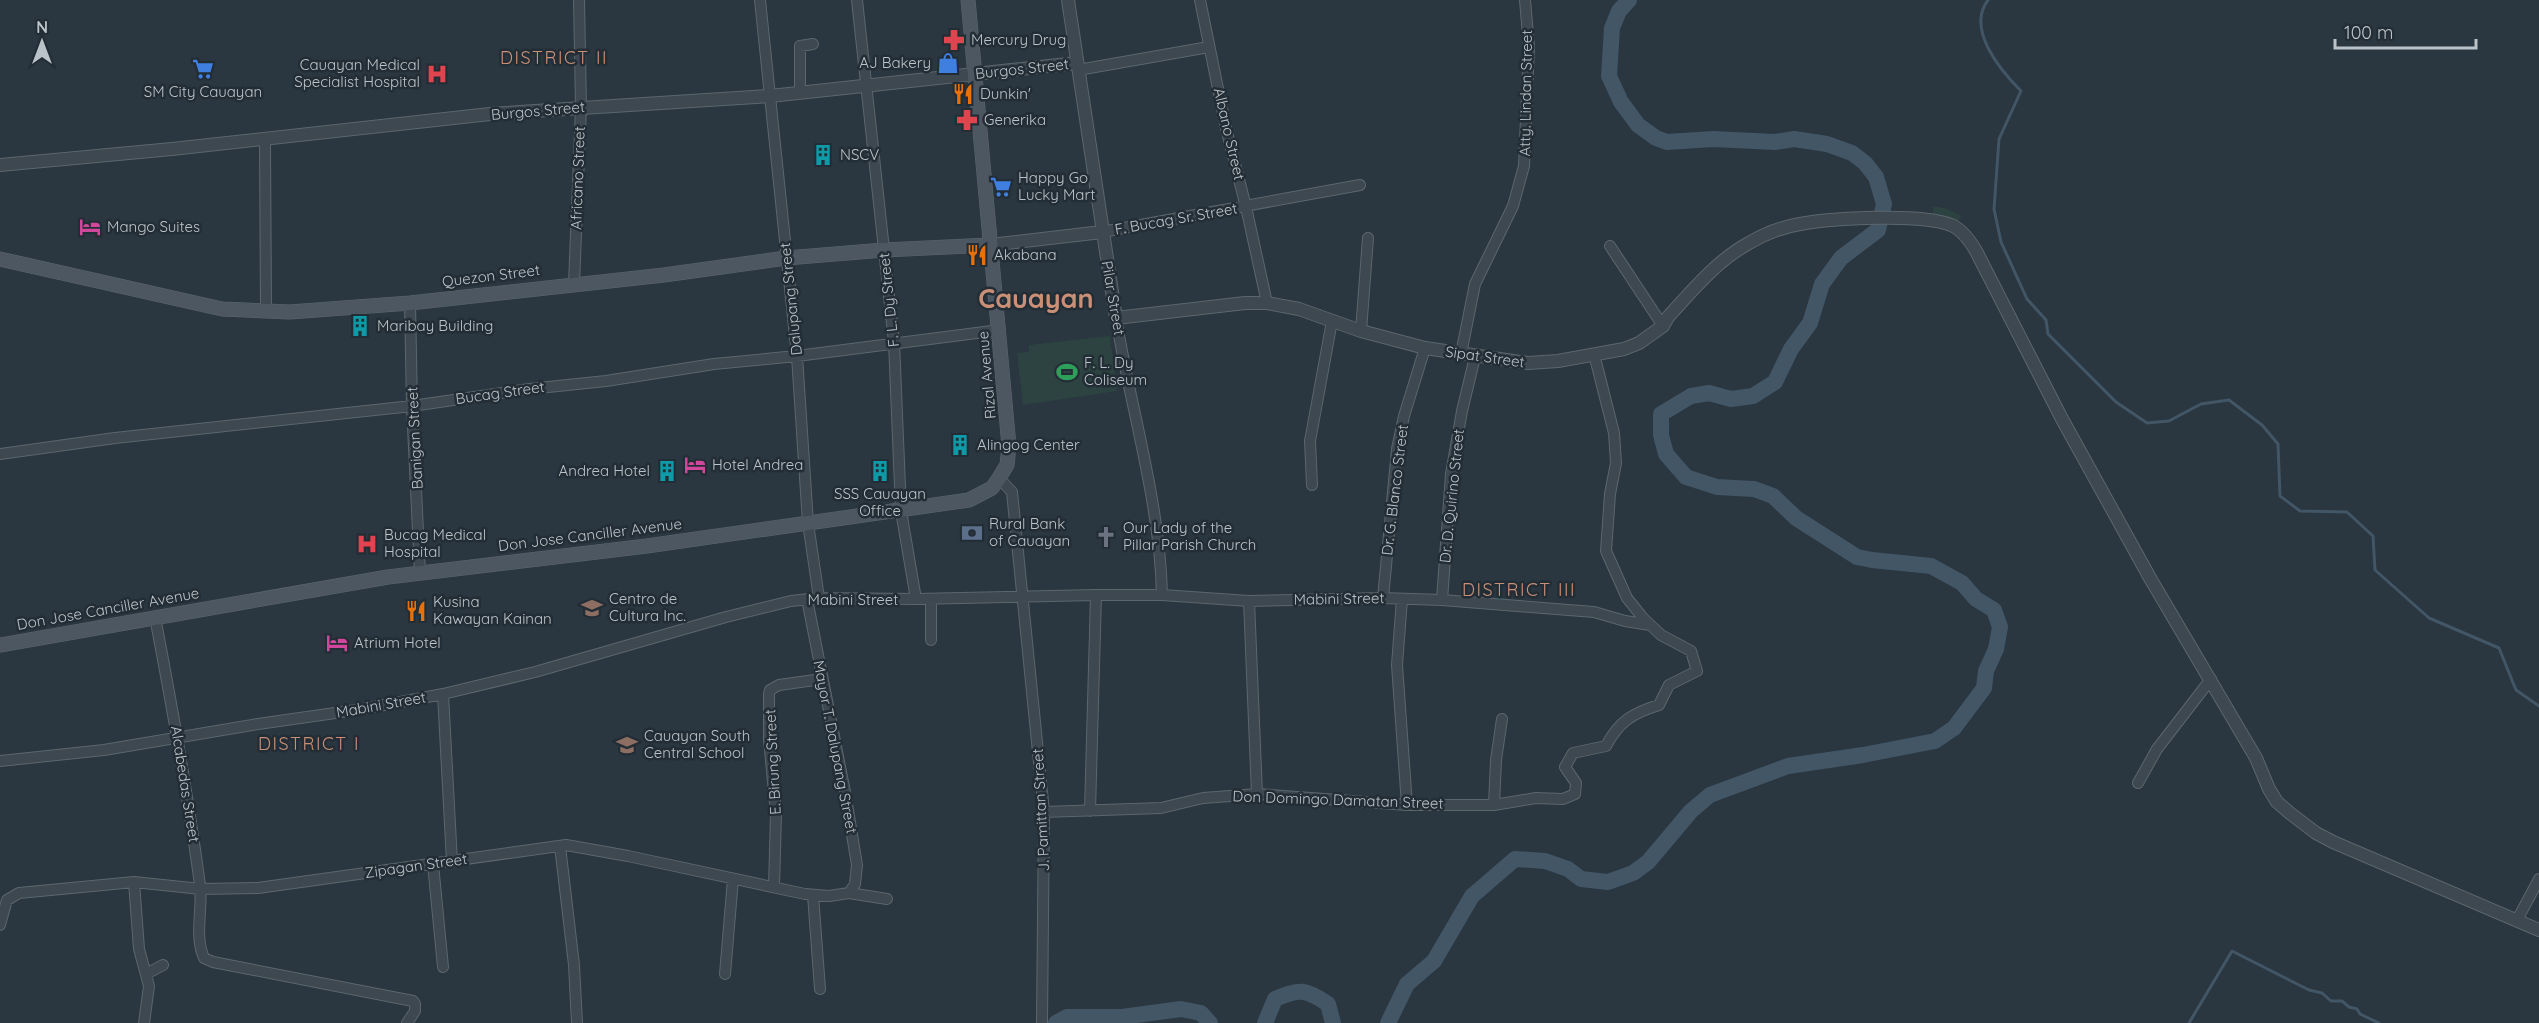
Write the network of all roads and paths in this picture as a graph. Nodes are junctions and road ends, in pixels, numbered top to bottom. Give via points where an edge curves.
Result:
1 (579, 0) edge
2 (760, 0) edge
3 (857, 0) edge
4 (968, 0) edge
5 (1068, 0) edge
6 (1200, 0) edge
7 (1525, 0) edge
8 (813, 44) dead end
9 (1209, 47) junction
10 (1077, 67) junction
11 (974, 74) junction
12 (868, 84) junction
13 (800, 93) junction
14 (770, 96) junction
15 (581, 107) junction
16 (265, 139) junction
17 (0, 165) edge
18 (1360, 185) dead end
19 (1246, 207) junction
20 (1102, 232) junction
21 (1368, 238) dead end
22 (990, 245) junction
23 (1610, 246) dead end
24 (884, 250) junction
25 (786, 258) junction
26 (0, 259) edge
27 (574, 284) junction
28 (410, 303) junction
29 (1267, 303) junction
30 (266, 311) junction
31 (1116, 318) junction
32 (1332, 321) junction
33 (1663, 326) junction
34 (1000, 330) junction
35 (1361, 331) junction
36 (894, 342) junction
37 (1425, 348) junction
38 (1461, 354) junction
39 (1594, 354) junction
40 (797, 356) junction
41 (1474, 357) junction
42 (412, 406) junction
43 (0, 454) edge
44 (999, 478) junction
45 (1312, 485) dead end
46 (901, 511) junction
47 (808, 523) junction
48 (420, 573) junction
49 (1096, 595) junction
50 (1162, 595) junction
51 (1024, 597) junction
52 (1383, 598) junction
53 (813, 599) junction
54 (916, 599) junction
55 (931, 599) junction
56 (1402, 599) junction
57 (1442, 600) junction
58 (1249, 601) junction
59 (155, 617) junction
60 (1650, 625) junction
61 (931, 640) dead end
62 (0, 645) edge
63 (822, 679) junction
64 (2211, 679) junction
65 (443, 694) junction
66 (1502, 719) dead end
67 (177, 738) junction
68 (0, 761) edge
69 (2138, 783) dead end
70 (1257, 794) junction
71 (1407, 805) junction
72 (1494, 805) junction
73 (1090, 811) junction
74 (1044, 812) junction
75 (560, 846) junction
76 (452, 862) junction
77 (433, 864) junction
78 (733, 879) junction
79 (2539, 879) edge
80 (134, 882) junction
81 (774, 887) junction
82 (201, 889) junction
83 (849, 892) junction
84 (813, 895) junction
85 (888, 899) dead end
86 (2517, 920) junction
87 (0, 925) edge
88 (2539, 930) edge
89 (163, 964) dead end
90 (443, 967) dead end
91 (146, 974) junction
92 (725, 974) dead end
93 (819, 989) dead end
94 (1042, 1017) edge
95 (144, 1023) edge
96 (407, 1023) edge
97 (577, 1023) edge

1 - 15 street, Africano Street
2 - 14 street, Dalupang Street
3 - 12 street, F. L. Dy Street
4 - 11 main road, Rizal Avenue
5 - 10 street, Pilar Street
6 - 9 street, Albano Street
7 - 38 street, Atty. Lindan Street via 1529,47 1524,166 1513,206 1475,284
8 - 13 street via 800,46
9 - 10 street
9 - 19 street, Albano Street
10 - 11 street, Burgos Street
10 - 20 street, Pilar Street
11 - 12 street, Burgos Street
11 - 22 main road, Rizal Avenue
12 - 13 street, Burgos Street
12 - 24 street, F. L. Dy Street
13 - 14 street, Burgos Street
14 - 15 street, Burgos Street
14 - 25 street, Dalupang Street
15 - 16 street, Burgos Street
15 - 27 street, Africano Street
16 - 17 street, Burgos Street
16 - 30 street
18 - 19 street, F. Bucag Sr. Street
19 - 20 street, F. Bucag Sr. Street
19 - 29 street, Albano Street
20 - 22 street, F. Bucag Sr. Street
20 - 31 street, Pilar Street
21 - 35 street
22 - 24 main road, Quezon Street
22 - 34 main road, Rizal Avenue
23 - 33 street
24 - 25 main road, Quezon Street
24 - 36 street, F. L. Dy Street
25 - 27 main road, Quezon Street
25 - 40 street, Dalupang Street
26 - 30 main road, Quezon Street via 222,309
27 - 28 main road, Quezon Street
28 - 30 main road, Quezon Street
28 - 42 street, Banigan Street
29 - 31 street, Sipat Street
29 - 32 street, Sipat Street
31 - 50 street, Pilar Street via 1152,501
32 - 35 street, Sipat Street
32 - 45 street via 1310,441
33 - 39 street, Sipat Street via 1639,343 1611,353
33 - 64 street, Sipat Street via 1731,254 1750,242 1801,224 1904,217 1951,225 1970,242 2062,418
34 - 36 street, Bucag Street
34 - 44 main road, Rizal Avenue via 1009,446 1007,465
35 - 37 street, Sipat Street
36 - 40 street, Bucag Street
36 - 46 street, F. L. Dy Street
37 - 38 street, Sipat Street
37 - 52 street, Dr. G. Blanco Street via 1397,449
38 - 41 street, Sipat Street
39 - 41 street, Sipat Street via 1558,362 1528,363
39 - 60 street, Don Domingo Damatan Street via 1615,443 1606,551 1627,598
40 - 42 street, Bucag Street via 714,363
40 - 47 street, Dalupang Street
41 - 57 street, Dr. D. Quirino Street via 1451,474
42 - 43 street, Bucag Street
42 - 48 street, Banigan Street
44 - 46 main road, Don Jose Canciller Avenue via 992,488 969,500
44 - 51 street via 1012,492
46 - 47 main road, Don Jose Canciller Avenue
46 - 54 street, F. L. Dy Street
47 - 48 main road, Don Jose Canciller Avenue
47 - 53 street, Dalupang Street
48 - 59 main road, Don Jose Canciller Avenue
49 - 50 street, Mabini Street
49 - 51 street, Mabini Street
49 - 73 street
50 - 58 street, Mabini Street
51 - 55 street, Mabini Street
51 - 74 street, J. Pamittan Street
52 - 56 street, Mabini Street
52 - 58 street, Mabini Street
53 - 54 street, Mabini Street
53 - 63 street, Mayor T. Dalupang Street
53 - 65 street, Mabini Street via 726,618
54 - 55 street, Mabini Street
55 - 61 street
56 - 57 street, Mabini Street
56 - 71 street via 1397,665
57 - 60 street, Mabini Street via 1594,612
58 - 70 street
59 - 62 main road, Don Jose Canciller Avenue
59 - 67 street, Alcabedas Street
60 - 72 street, Don Domingo Damatan Street via 1691,651 1697,671 1669,685 1659,705 1636,712 1614,731 1606,746 1573,753 1565,767 1576,783 1575,794
63 - 81 street, E. Birung Street via 779,685 769,694 776,814
63 - 83 street, Mayor T. Dalupang Street via 856,865 855,884
64 - 69 street via 2157,749
64 - 86 street, Sipat Street via 2277,802 2302,823 2332,842
65 - 67 street, Mabini Street
65 - 76 street
66 - 72 street
67 - 68 street, Mabini Street
67 - 82 street, Alcabedas Street
70 - 71 street, Don Domingo Damatan Street
70 - 73 street, Don Domingo Damatan Street via 1203,798 1161,808
71 - 72 street, Don Domingo Damatan Street
73 - 74 street, Don Domingo Damatan Street
74 - 94 street, J. Pamittan Street
75 - 76 street, Zipagan Street
75 - 78 street, Zipagan Street
75 - 97 street
76 - 77 street, Zipagan Street
77 - 82 street, Zipagan Street via 289,885
77 - 90 street
78 - 81 street, Zipagan Street
78 - 92 street
79 - 86 street
80 - 82 street, Zipagan Street
80 - 87 street, Zipagan Street via 19,893 7,900
80 - 91 street via 139,949
81 - 84 street, Zipagan Street
82 - 96 street, Alcabedas Street via 204,958 412,1001 415,1011
83 - 84 street, Zipagan Street
83 - 85 street, Zipagan Street
84 - 93 street
86 - 88 street, Sipat Street
89 - 91 street
91 - 95 street via 149,986

